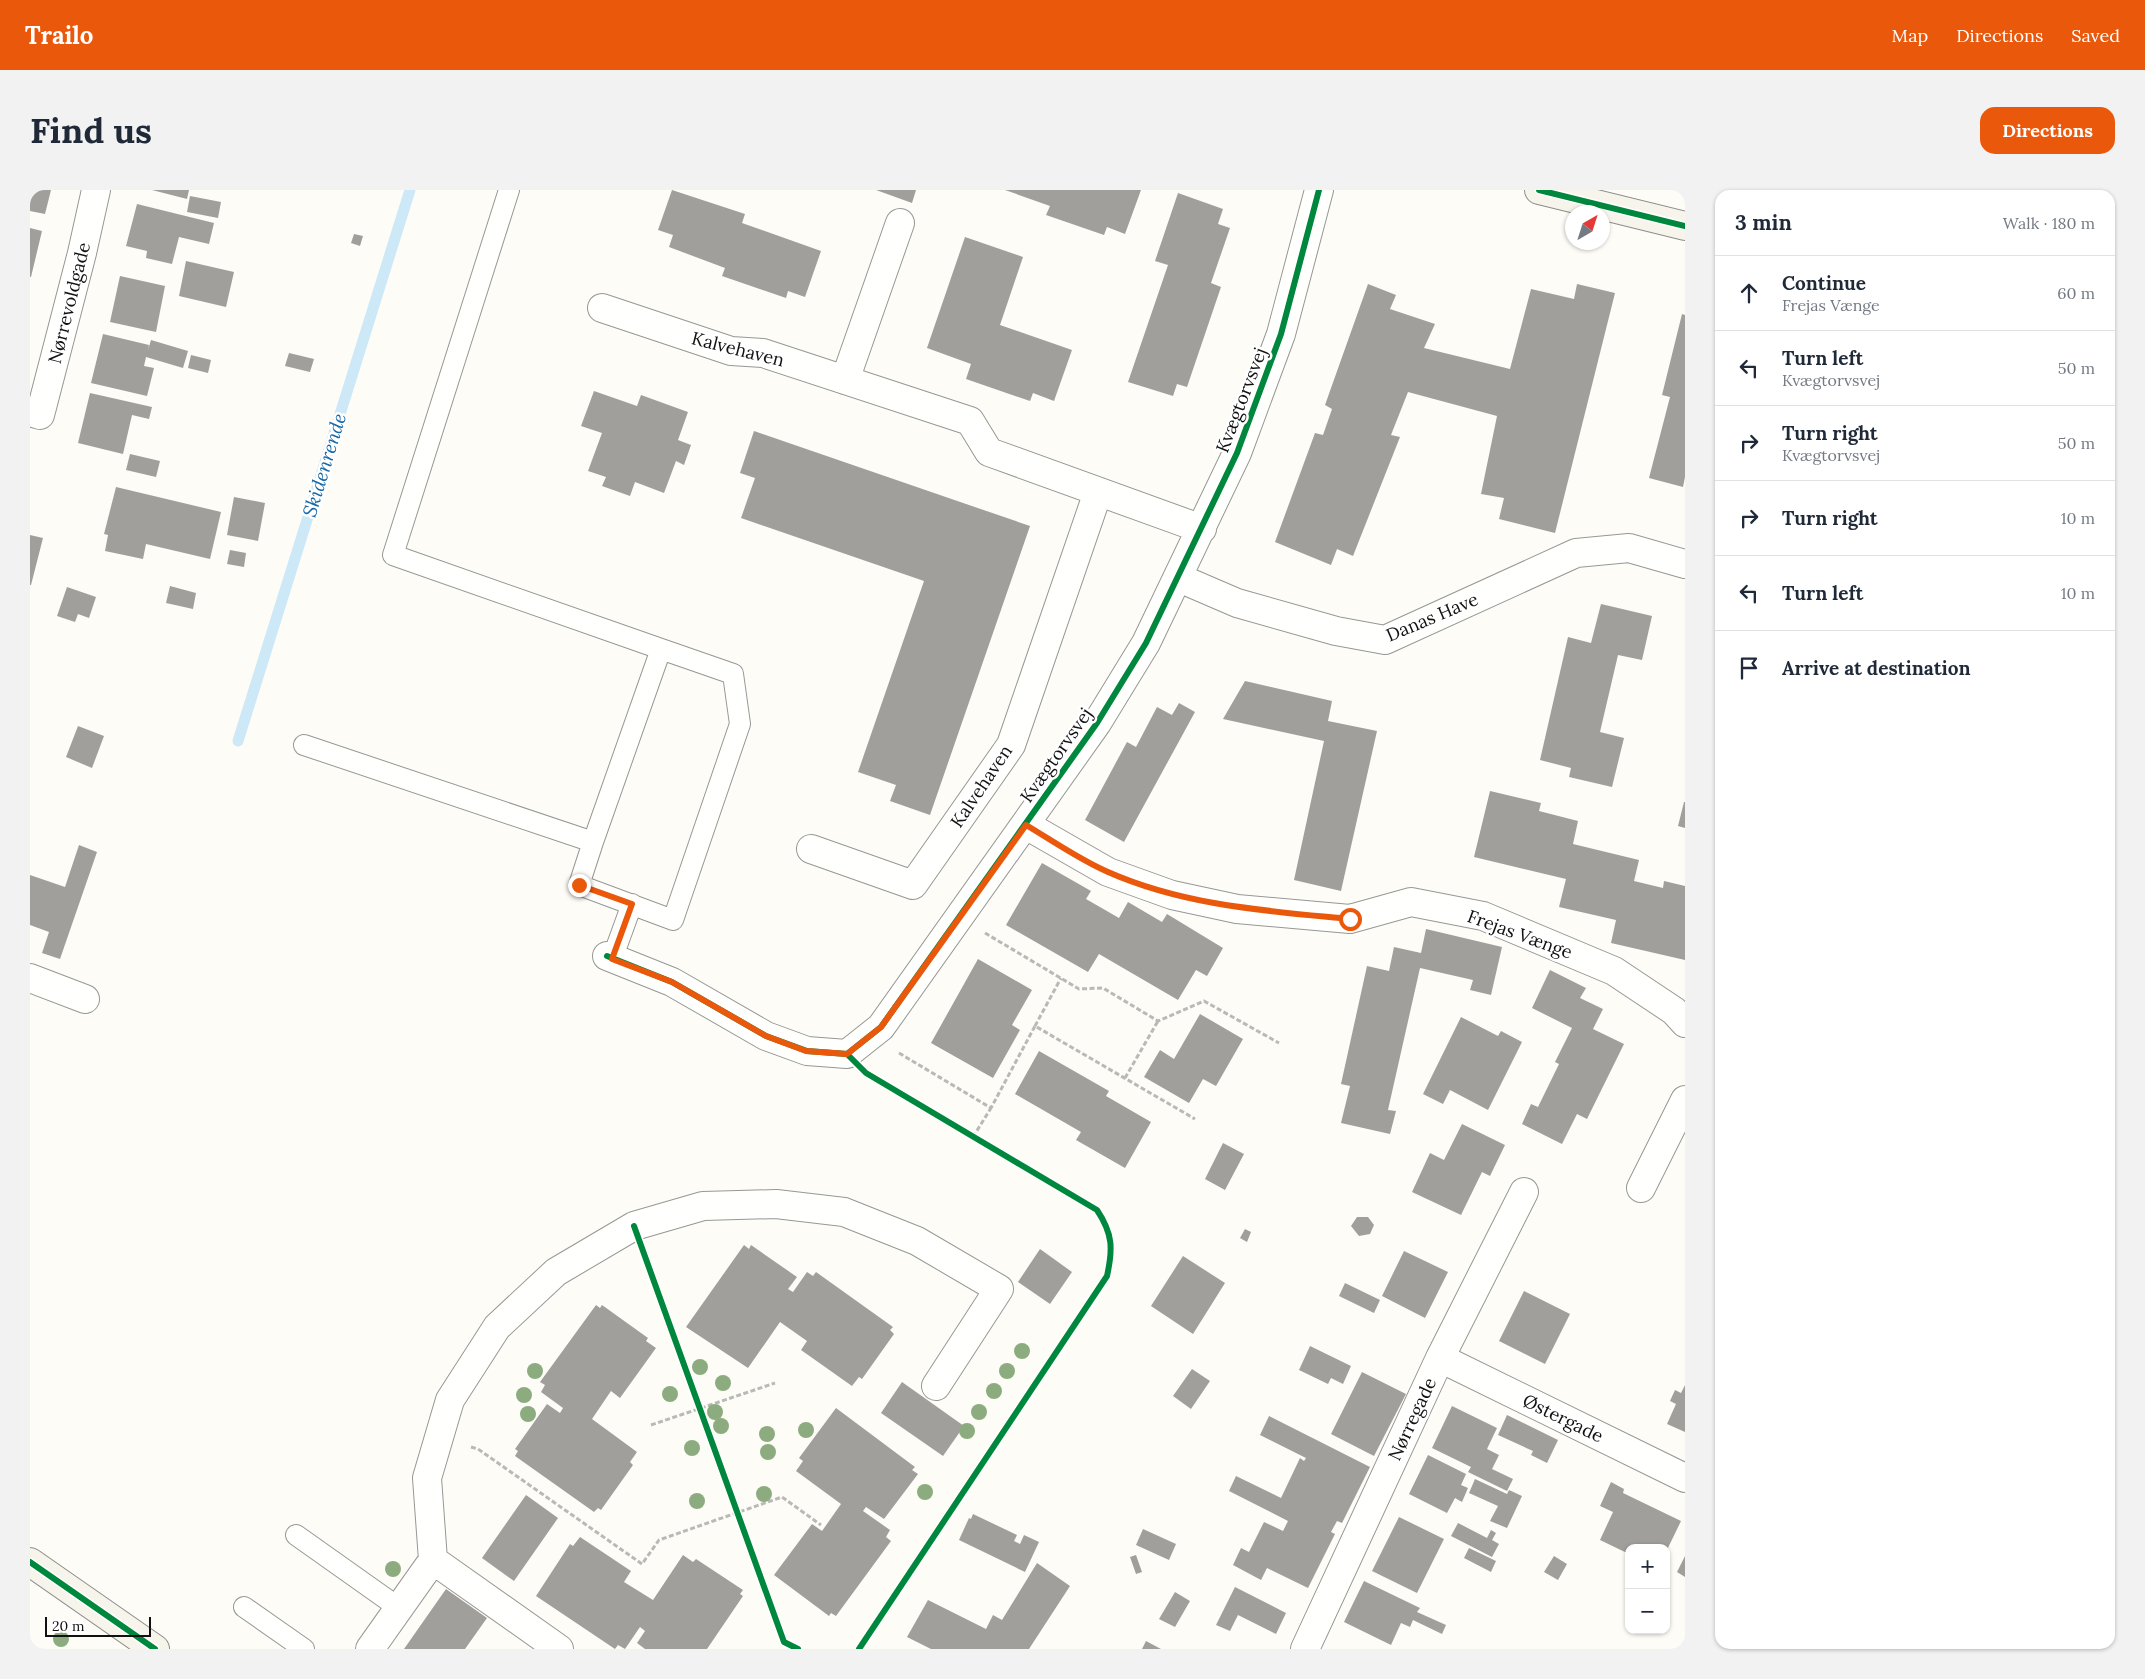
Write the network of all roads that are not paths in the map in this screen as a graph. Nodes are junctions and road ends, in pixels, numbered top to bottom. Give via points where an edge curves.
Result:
1 (96, 190) edge
2 (509, 190) edge
3 (1319, 190) edge
4 (1539, 190) edge
5 (900, 223) dead end
6 (1685, 226) edge
7 (602, 308) dead end
8 (846, 380) junction
9 (35, 414) edge
10 (1098, 492) junction
11 (1202, 529) junction
12 (1685, 564) edge
13 (1178, 578) junction
14 (661, 649) junction
15 (304, 745) dead end
16 (1026, 825) junction
17 (593, 842) junction
18 (811, 849) dead end
19 (632, 904) junction
20 (609, 958) joint
21 (30, 978) edge
22 (85, 998) dead end
23 (1685, 1023) edge
24 (1685, 1100) edge
25 (1641, 1188) dead end
26 (1524, 1192) dead end
27 (1440, 1358) junction
28 (936, 1386) dead end
29 (1685, 1478) edge
30 (296, 1535) dead end
31 (433, 1560) junction
32 (30, 1562) edge
33 (244, 1607) dead end
34 (399, 1608) junction
35 (155, 1649) edge
36 (304, 1649) edge
37 (370, 1649) edge
38 (559, 1649) edge
39 (1305, 1649) edge

1 - 9 street, Nørrevoldgade via 82,252
2 - 14 lane via 393,555
3 - 11 street, Kvægtorvsvej via 1282,334 1237,453
4 - 6 street
5 - 8 street
7 - 8 street, Kalvehaven via 731,351 763,353
8 - 10 street, Kalvehaven via 970,421 989,452
10 - 11 street, Kalvehaven
10 - 18 street, Kalvehaven via 1011,745 913,885
11 - 13 street, Kvægtorvsvej
12 - 13 street, Danas Have via 1628,548 1576,553 1385,640 1336,631 1237,603
13 - 16 street, Kvægtorvsvej via 1146,643 1097,722
14 - 17 lane
14 - 19 lane via 733,674 740,724 673,920
15 - 17 lane
16 - 20 street, Kvægtorvsvej via 881,1027 847,1054 806,1051 766,1036 672,982
16 - 23 street, Frejas Vænge via 1108,872 1172,895 1237,908 1350,919 1412,902 1483,916 1614,971 1674,1010
17 - 19 lane via 579,885
19 - 20 lane
21 - 22 street
24 - 25 street
26 - 27 street, Nørregade
27 - 29 street, Østergade
27 - 39 street, Nørregade
28 - 31 street via 999,1289 917,1240 844,1212 776,1204 703,1206 634,1226 556,1272 497,1327 450,1400 427,1478
30 - 34 lane
31 - 34 street
31 - 38 street
32 - 35 street
33 - 36 lane
34 - 37 street

